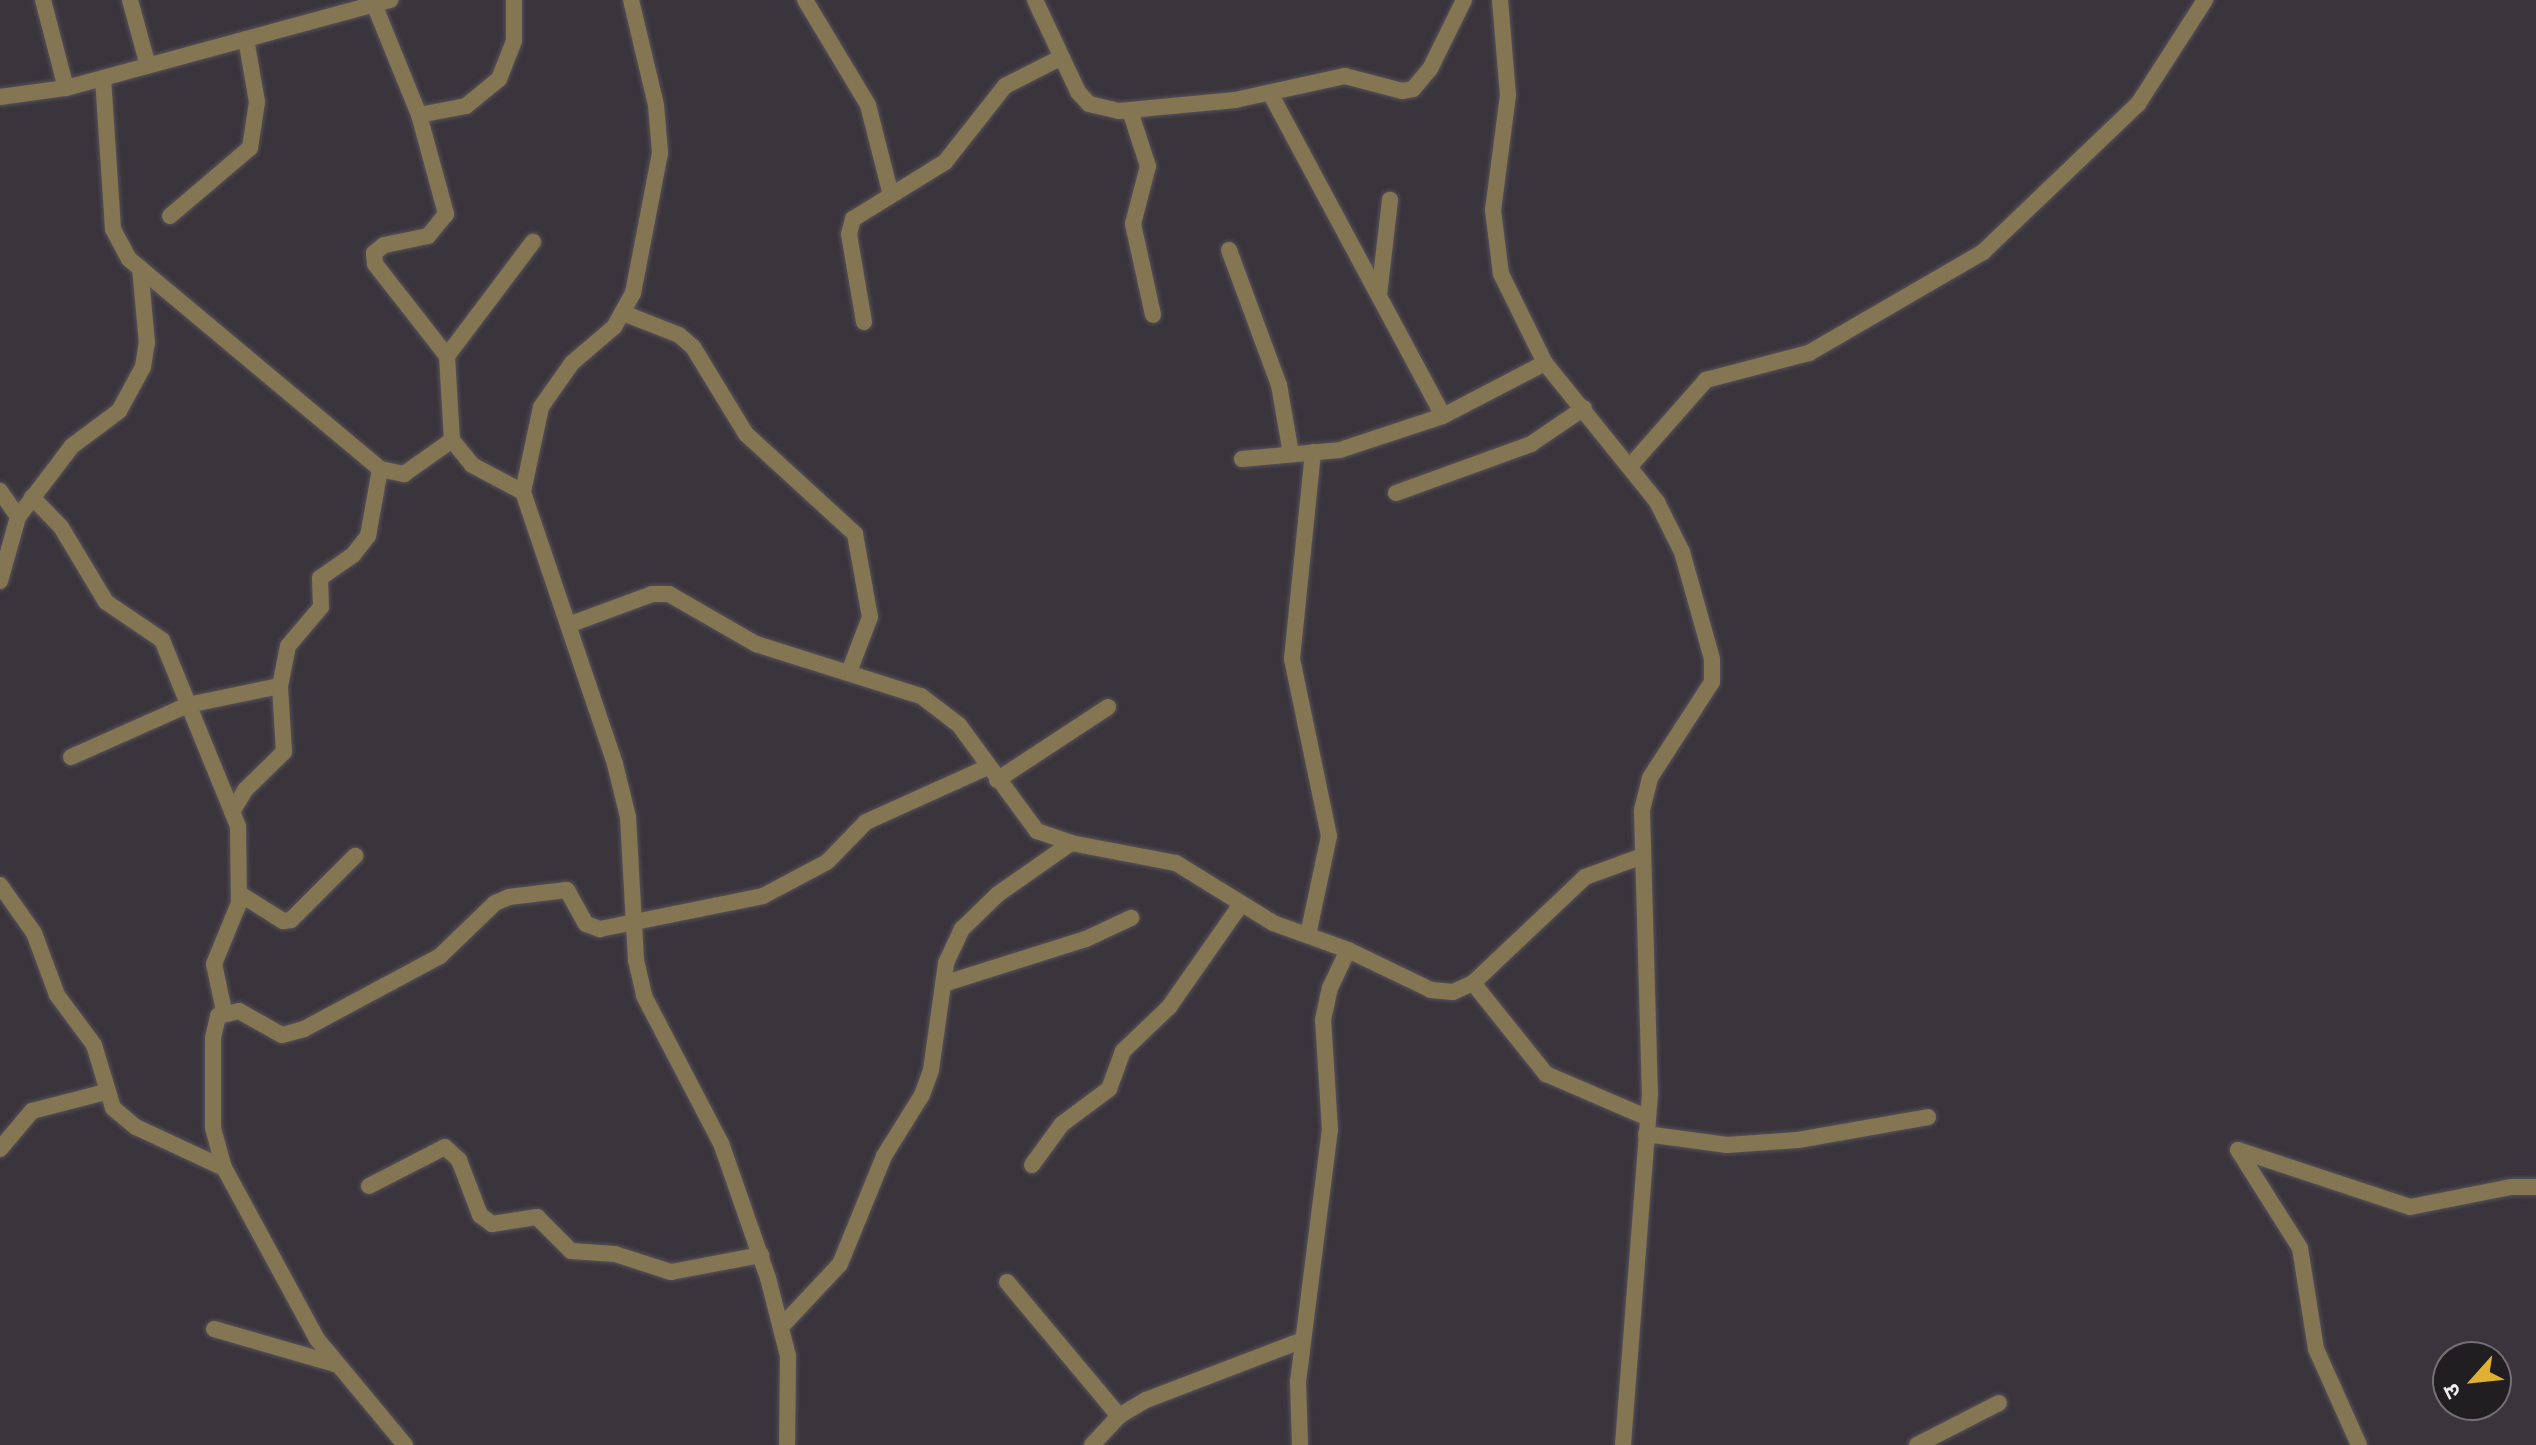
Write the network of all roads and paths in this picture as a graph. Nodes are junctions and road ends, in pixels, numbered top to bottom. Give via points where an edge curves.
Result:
1 (43, 0) edge
2 (130, 0) edge
3 (514, 0) edge
4 (631, 0) edge
5 (805, 0) edge
6 (1035, 0) edge
7 (1464, 0) edge
8 (1500, 0) edge
9 (2205, 0) edge
10 (382, 2) edge
11 (246, 39) junction
12 (1060, 58) junction
13 (148, 66) junction
14 (103, 78) junction
15 (66, 88) junction
16 (1270, 93) junction
17 (0, 96) edge
18 (1130, 111) junction
19 (419, 115) junction
20 (891, 195) junction
21 (1390, 200) dead end
22 (170, 216) dead end
23 (533, 242) dead end
24 (1229, 250) dead end
25 (140, 268) junction
26 (1379, 295) junction
27 (623, 313) junction
28 (1153, 315) dead end
29 (864, 322) dead end
30 (447, 356) junction
31 (1545, 363) junction
32 (1584, 408) junction
33 (1443, 416) junction
34 (452, 440) junction
35 (1313, 452) junction
36 (1291, 454) junction
37 (1242, 459) dead end
38 (1632, 464) junction
39 (380, 469) junction
40 (0, 491) edge
41 (523, 492) junction
42 (1396, 493) dead end
43 (32, 497) junction
44 (18, 517) junction
45 (0, 581) edge
46 (571, 624) junction
47 (849, 672) junction
48 (280, 686) junction
49 (188, 705) junction
50 (1108, 707) dead end
51 (71, 757) dead end
52 (993, 773) junction
53 (232, 812) junction
54 (1071, 843) junction
55 (355, 856) dead end
56 (1640, 857) junction
57 (0, 885) edge
58 (240, 894) junction
59 (1241, 904) junction
60 (1131, 918) dead end
61 (634, 923) junction
62 (1308, 935) junction
63 (1348, 950) junction
64 (1473, 983) junction
65 (943, 984) junction
66 (224, 1011) junction
67 (106, 1092) junction
68 (1928, 1117) dead end
69 (1647, 1126) junction
70 (0, 1149) edge
71 (1032, 1165) dead end
72 (224, 1168) junction
73 (369, 1186) dead end
74 (2536, 1187) edge
75 (761, 1255) junction
76 (1007, 1282) dead end
77 (781, 1327) junction
78 (214, 1329) dead end
79 (1303, 1340) junction
80 (335, 1364) junction
81 (1999, 1403) dead end
82 (1119, 1416) junction
83 (405, 1445) edge
84 (787, 1445) edge
85 (1092, 1445) edge
86 (1300, 1445) edge
87 (1623, 1445) edge
88 (1917, 1445) edge
89 (2359, 1445) edge

1 - 15 street
2 - 13 street
3 - 19 street via 514,41 499,79 466,106
4 - 27 street via 656,105 660,153 633,293
5 - 20 street via 868,105
6 - 12 street
7 - 16 street via 1430,69 1413,89 1402,91 1345,76
8 - 31 street via 1508,95 1493,241 1501,274
9 - 38 street via 2138,104 1983,252 1809,353 1706,380
10 - 11 street
10 - 19 street
11 - 13 street
11 - 22 street via 257,102 250,148
12 - 18 street via 1089,104
12 - 20 street via 1005,86 945,162
13 - 14 street
14 - 15 street
14 - 25 street via 113,229 119,247
15 - 17 street
16 - 18 street
16 - 26 street
18 - 28 street via 1148,166 1133,224
19 - 30 street via 446,214 441,227 428,236 384,245 374,253 375,264
20 - 29 street via 853,219 849,234
21 - 26 street
23 - 30 street
24 - 36 street via 1279,385
25 - 39 street
25 - 43 street via 147,343 143,367 119,411 72,446
26 - 33 street
27 - 41 street via 572,363 541,407
27 - 47 street via 679,335 693,347 746,434 855,534 870,617
30 - 34 street
31 - 32 street
31 - 33 street
32 - 38 street
32 - 42 street via 1531,444
33 - 35 street via 1340,450
34 - 39 street via 404,474
34 - 41 street via 472,465
35 - 36 street
35 - 62 street via 1292,659 1329,836
36 - 37 street
38 - 56 street via 1682,552 1712,659 1712,682 1701,705 1650,778
39 - 48 street via 368,536 353,555 320,578 321,607 291,639
40 - 44 street
41 - 46 street
43 - 44 street
43 - 49 street via 61,527 106,602 162,640
44 - 45 street
46 - 47 street via 652,594 669,594 739,637
46 - 61 street via 628,817
47 - 52 street via 943,708
48 - 49 street
48 - 53 street via 284,752 245,790
49 - 51 street
49 - 53 street
50 - 52 street
52 - 54 street via 1037,831
52 - 61 street via 866,822 827,862 785,889
53 - 58 street via 240,837
54 - 59 street via 1176,863
54 - 65 street via 973,915 953,944
55 - 58 street via 291,920 283,921
56 - 64 street via 1585,877
56 - 69 street via 1648,975
57 - 67 street via 34,933 57,995 94,1045
58 - 66 street via 214,964
59 - 62 street
59 - 71 street via 1169,1007 1123,1051 1109,1089 1062,1124
60 - 65 street via 1086,939
61 - 66 street via 591,929 573,896 561,888 509,897 495,903 440,956 304,1029 282,1035 248,1014
61 - 75 street via 636,960 651,1017 721,1143
62 - 63 street
63 - 64 street via 1431,990 1453,992
63 - 79 street via 1325,1002 1330,1130
64 - 69 street via 1546,1074
65 - 77 street via 931,1070 922,1095 884,1156 840,1264
66 - 72 street via 213,1038 213,1128
67 - 70 street via 32,1111
67 - 72 street via 125,1120
68 - 69 street via 1798,1140 1727,1145
69 - 87 street
72 - 80 street via 296,1304
73 - 75 street via 445,1147 459,1160 480,1215 492,1224 530,1215 545,1222 571,1251 615,1254 671,1272
74 - 89 street via 2410,1207 2238,1150 2300,1248 2316,1349
75 - 77 street
76 - 82 street
77 - 84 street via 791,1415
78 - 80 street
79 - 82 street via 1184,1384
79 - 86 street
80 - 83 street
81 - 88 street
82 - 85 street

